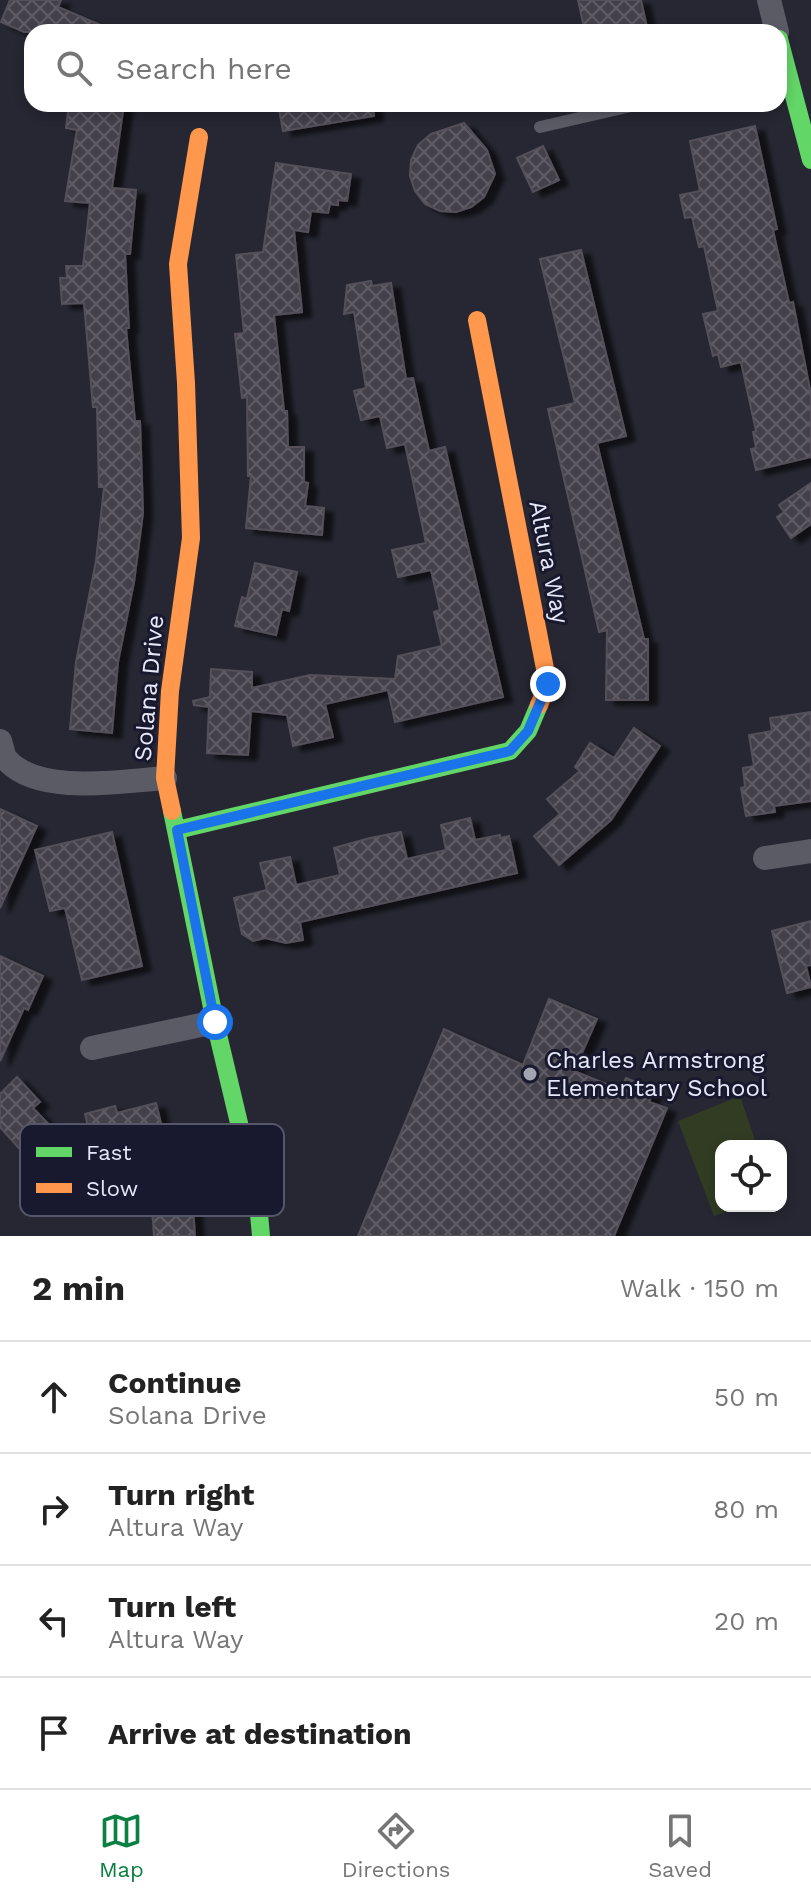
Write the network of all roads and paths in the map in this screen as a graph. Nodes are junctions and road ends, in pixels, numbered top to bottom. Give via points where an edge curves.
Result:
1 (769, 0) edge
2 (775, 24) edge
3 (787, 85) edge
4 (605, 112) edge
5 (540, 127) dead end
6 (199, 137) dead end
7 (811, 160) edge
8 (477, 320) dead end
9 (0, 741) edge
10 (165, 778) junction
11 (177, 830) junction
12 (811, 851) edge
13 (765, 858) dead end
14 (215, 1022) junction
15 (92, 1048) dead end
16 (239, 1124) edge
17 (259, 1216) edge
18 (261, 1236) edge

1 - 2 street
3 - 7 street
4 - 5 lane
6 - 10 street, Solana Drive via 178,264 191,538 170,691
8 - 11 street, Altura Way via 548,684 528,731 510,751
9 - 10 street via 15,765 60,785
10 - 11 street, Solana Drive
11 - 14 street, Solana Drive
12 - 13 street
14 - 15 street
14 - 16 street, Solana Drive
17 - 18 street, Solana Drive

